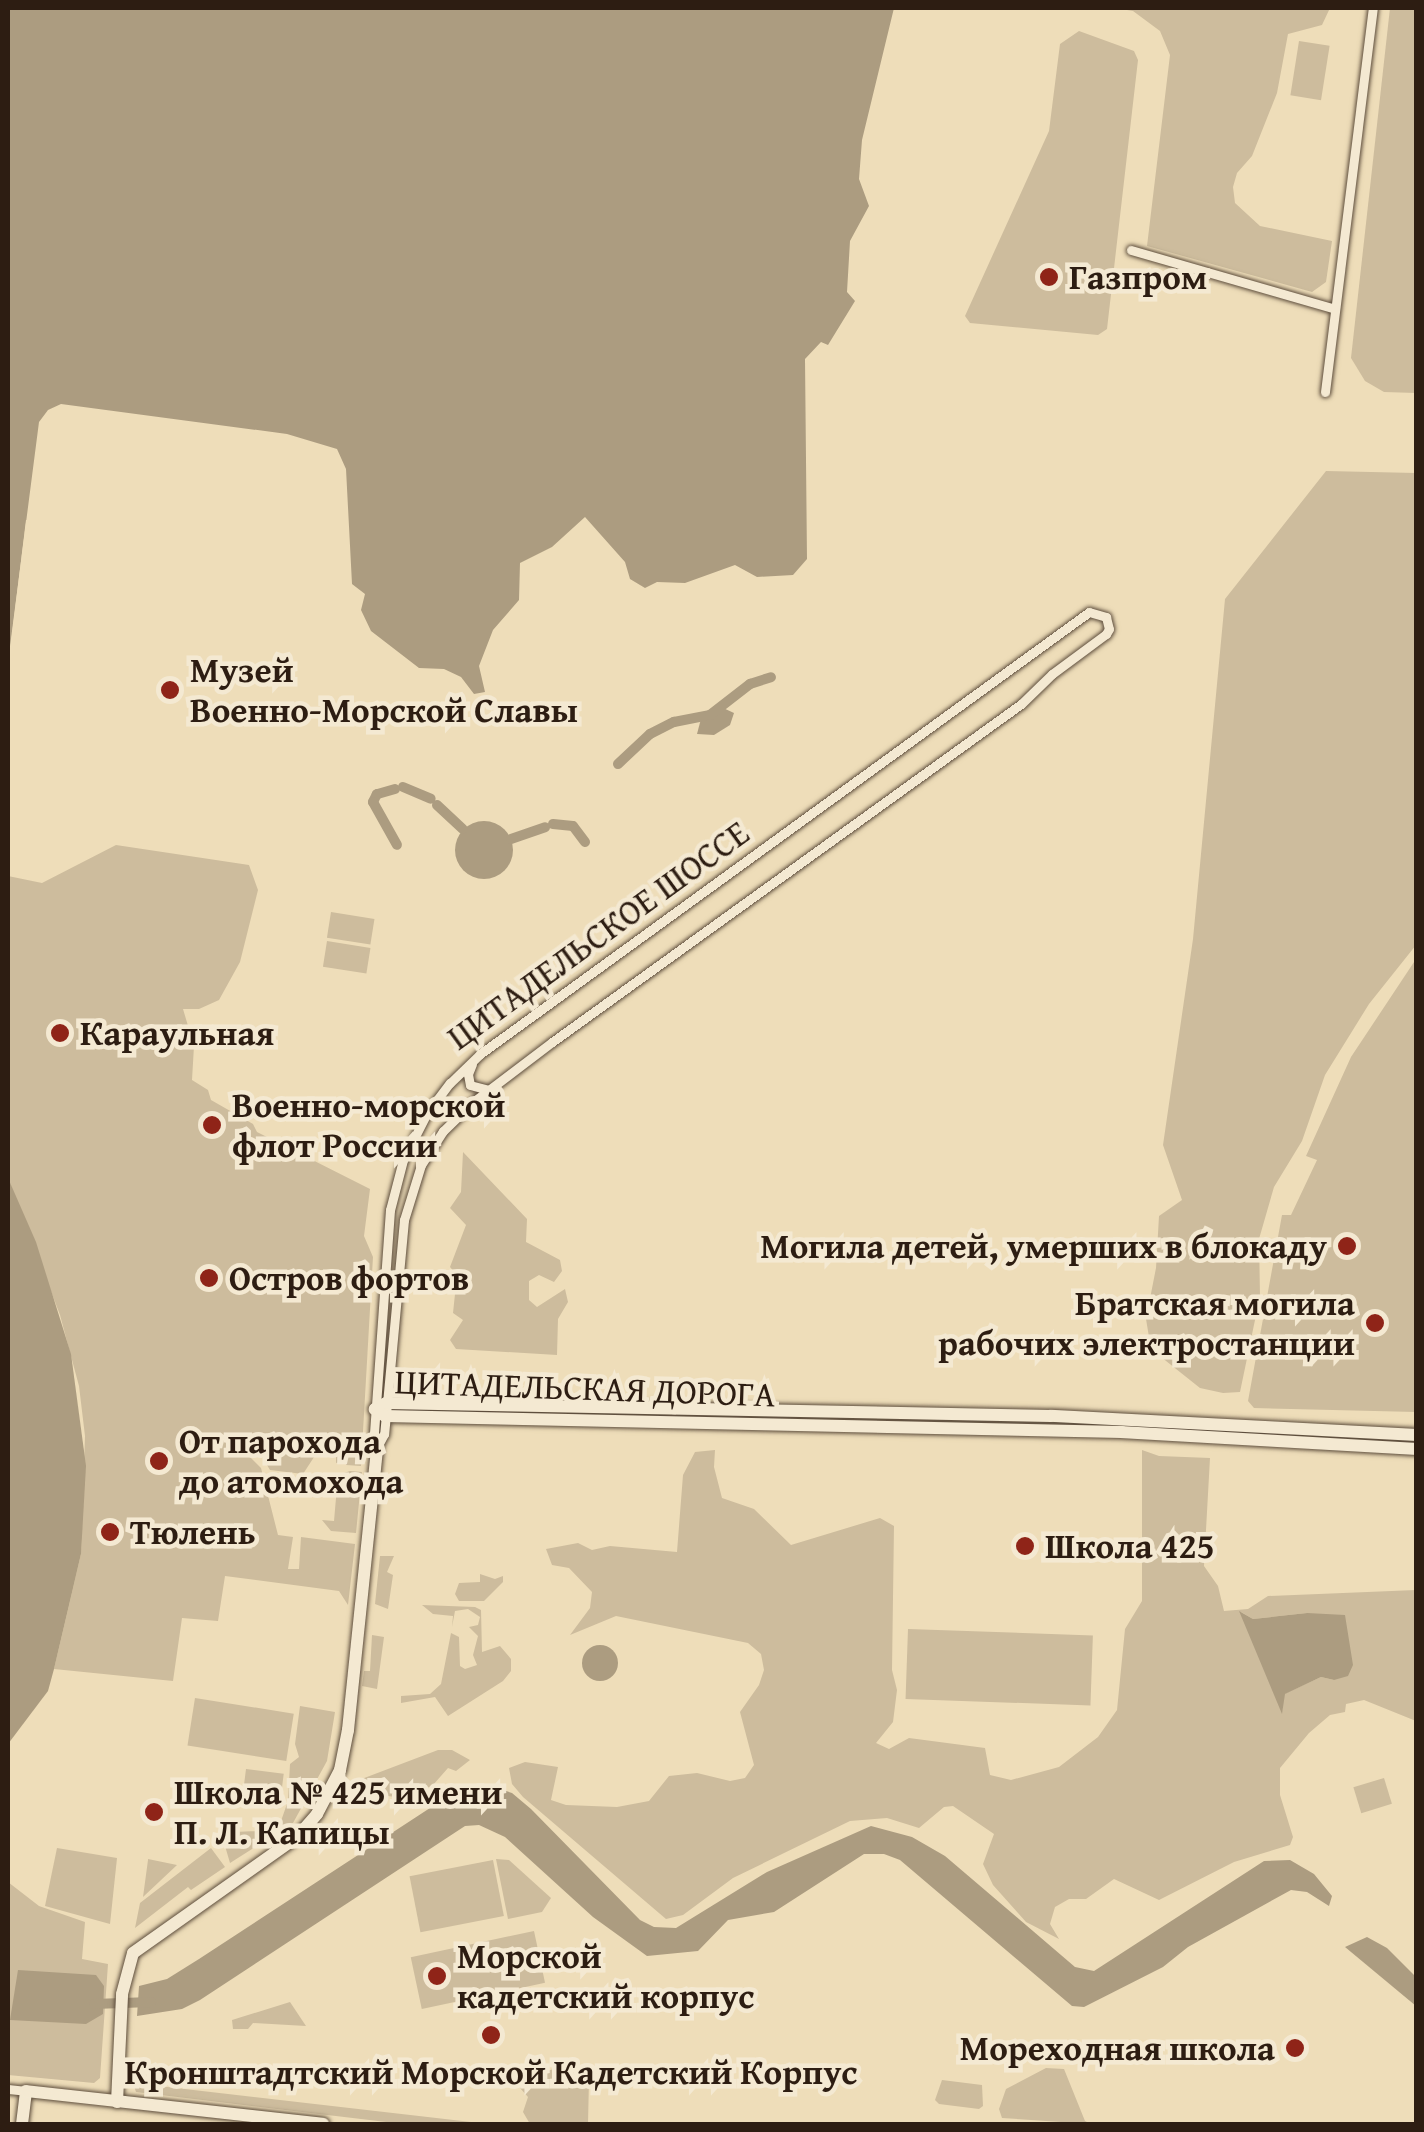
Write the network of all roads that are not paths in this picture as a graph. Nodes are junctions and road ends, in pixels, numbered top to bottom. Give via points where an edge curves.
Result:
1 (1373, 8) edge
2 (1131, 250) dead end
3 (1335, 310) junction
4 (1325, 392) dead end
5 (480, 1054) junction
6 (489, 1090) junction
7 (382, 1409) junction
8 (1416, 1435) edge
9 (377, 1447) joint
10 (1416, 1449) edge
11 (8, 2089) edge
12 (26, 2090) junction
13 (117, 2102) junction
14 (248, 2120) edge
15 (22, 2124) edge
16 (324, 2124) edge

1 - 3 street
2 - 3 street
3 - 4 street
5 - 6 street via 468,1080 474,1090
5 - 6 street, ЦИТАДЕЛЬСКОЕ ШОССЕ via 1089,612 1106,617 1109,629 994,724
5 - 7 street, ЦИТАДЕЛЬСКОЕ ШОССЕ via 427,1114 394,1190
6 - 7 street, ЦИТАДЕЛЬСКОЕ ШОССЕ via 443,1131 411,1190
7 - 8 street, ЦИТАДЕЛЬСКАЯ ДОРОГА via 1051,1416
7 - 9 street, ЦИТАДЕЛЬСКОЕ ШОССЕ
7 - 10 street, ЦИТАДЕЛЬСКАЯ ДОРОГА via 1108,1431
9 - 13 street, ЦИТАДЕЛЬСКОЕ ШОССЕ via 348,1730 335,1780 298,1836 142,1943 129,1960
11 - 12 street
12 - 13 street
12 - 15 street
13 - 14 street
14 - 16 street

